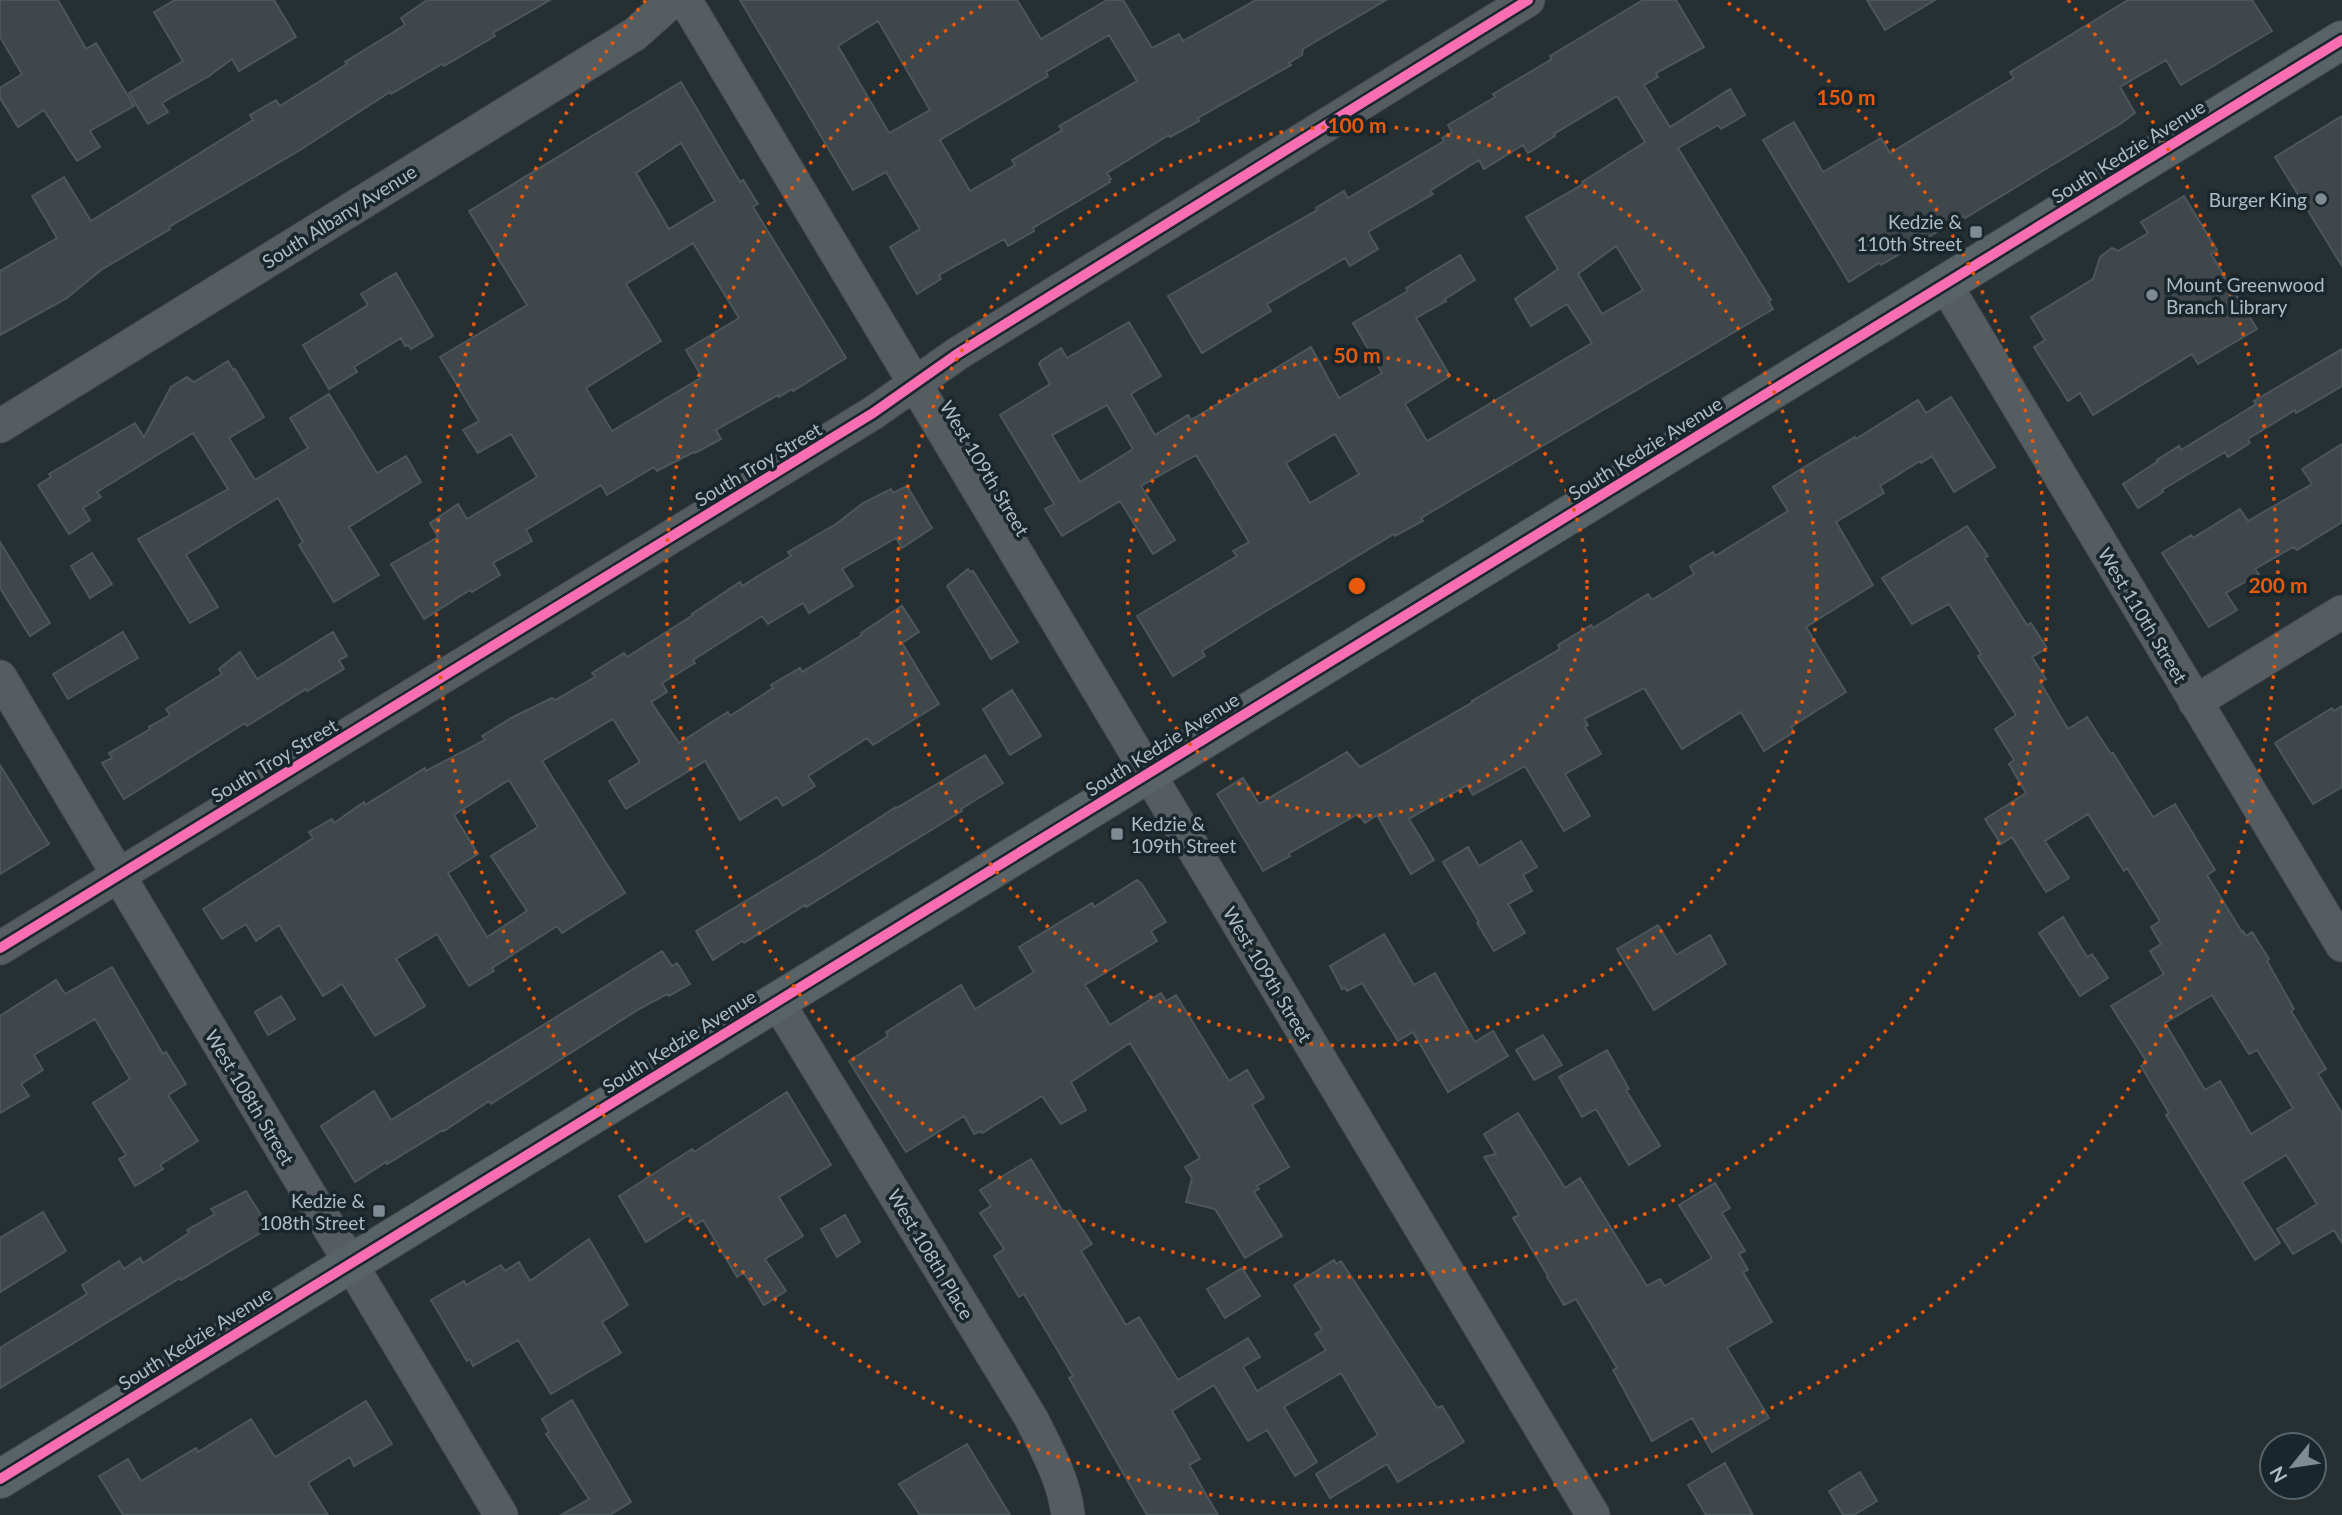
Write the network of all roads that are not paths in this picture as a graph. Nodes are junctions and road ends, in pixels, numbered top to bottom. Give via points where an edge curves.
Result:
1 (673, 0) edge
2 (685, 0) edge
3 (1528, 0) edge
4 (2342, 40) edge
5 (1945, 284) junction
6 (915, 384) junction
7 (0, 426) edge
8 (2342, 612) edge
9 (0, 677) edge
10 (2194, 702) junction
11 (1147, 774) junction
12 (118, 876) junction
13 (2342, 946) edge
14 (0, 948) edge
15 (776, 1001) junction
16 (350, 1264) junction
17 (0, 1479) edge
18 (501, 1515) edge
19 (1068, 1515) edge
20 (1593, 1515) edge

1 - 7 street, South Albany Avenue via 635,34
2 - 6 street, West 109th Street
3 - 6 street, South Troy Street
4 - 5 main road, South Kedzie Avenue
5 - 10 street, West 110th Street
5 - 11 main road, South Kedzie Avenue
6 - 11 street, West 109th Street
6 - 12 street, South Troy Street via 862,421
8 - 10 street
9 - 12 street, West 108th Street
10 - 13 street, West 110th Street
11 - 15 main road, South Kedzie Avenue
11 - 20 street, West 109th Street
12 - 14 street, South Troy Street
12 - 16 street, West 108th Street
15 - 16 main road, South Kedzie Avenue
15 - 19 street, West 108th Place via 1031,1418 1055,1465
16 - 17 main road, South Kedzie Avenue
16 - 18 street, West 108th Street

